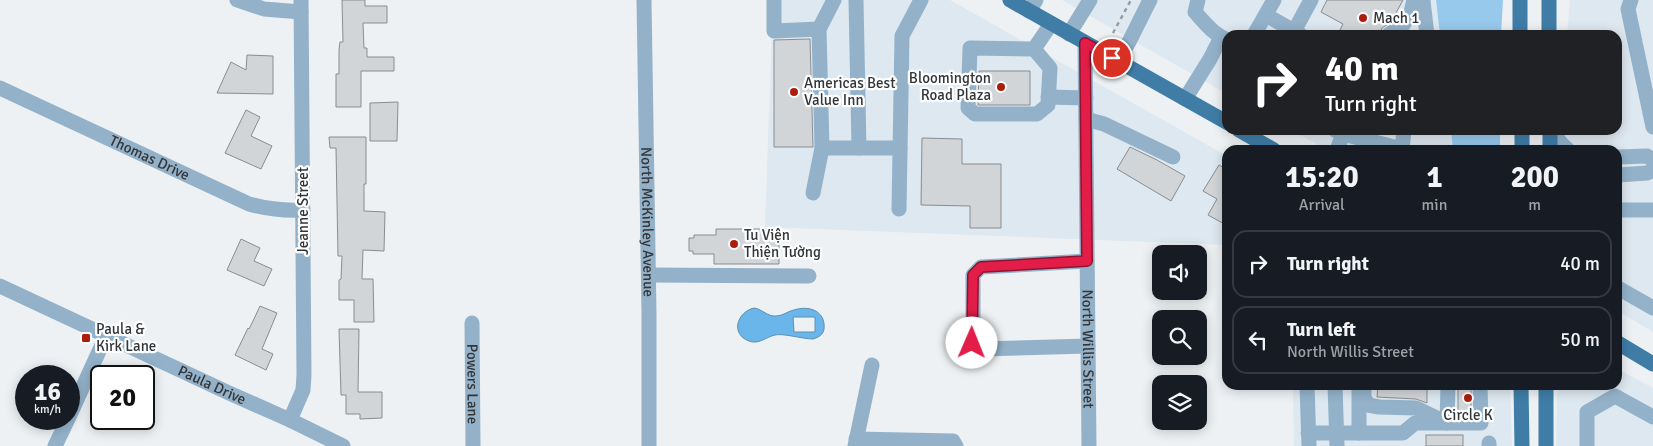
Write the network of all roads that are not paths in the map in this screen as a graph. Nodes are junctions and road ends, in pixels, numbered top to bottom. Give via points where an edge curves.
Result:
1 (238, 0) edge
2 (644, 0) edge
3 (774, 0) edge
4 (834, 0) edge
5 (856, 0) edge
6 (921, 0) edge
7 (1010, 0) edge
8 (1090, 0) edge
9 (1150, 0) edge
10 (1198, 0) edge
11 (1274, 0) edge
12 (1312, 0) edge
13 (1421, 0) edge
14 (1520, 0) edge
15 (1549, 0) edge
16 (1631, 0) edge
17 (301, 6) edge
18 (1032, 6) edge
19 (1266, 15) junction
20 (1050, 24) junction
21 (819, 29) junction
22 (1257, 30) edge
23 (1290, 30) edge
24 (1298, 30) edge
25 (1395, 30) edge
26 (1426, 30) edge
27 (1520, 30) edge
28 (1549, 30) edge
29 (1069, 34) junction
30 (1222, 36) edge
31 (1222, 41) edge
32 (1085, 43) junction
33 (1034, 49) junction
34 (1117, 61) junction
35 (0, 88) edge
36 (1048, 97) junction
37 (1086, 98) junction
38 (1185, 99) junction
39 (1086, 119) junction
40 (1222, 121) edge
41 (1653, 127) edge
42 (1251, 135) edge
43 (1350, 135) edge
44 (1555, 135) edge
45 (1266, 145) edge
46 (1384, 145) edge
47 (1563, 145) edge
48 (822, 148) junction
49 (859, 148) junction
50 (900, 148) junction
51 (1173, 157) dead end
52 (1622, 157) edge
53 (1653, 160) edge
54 (1653, 170) edge
55 (1622, 175) edge
56 (813, 193) dead end
57 (899, 209) dead end
58 (303, 210) junction
59 (1622, 210) edge
60 (1653, 210) edge
61 (1087, 261) junction
62 (648, 275) junction
63 (809, 276) dead end
64 (0, 286) edge
65 (1622, 290) edge
66 (1653, 308) edge
67 (472, 323) dead end
68 (106, 336) junction
69 (1088, 346) junction
70 (1622, 348) edge
71 (1653, 364) edge
72 (872, 365) dead end
73 (1307, 390) edge
74 (1335, 390) edge
75 (1358, 390) edge
76 (1364, 390) edge
77 (1448, 390) edge
78 (1480, 390) edge
79 (1521, 390) edge
80 (1546, 390) edge
81 (80, 392) edge
82 (1653, 417) edge
83 (290, 420) junction
84 (1447, 423) junction
85 (62, 430) edge
86 (1358, 433) junction
87 (1308, 439) edge
88 (1337, 439) edge
89 (1403, 440) edge
90 (856, 442) edge
91 (55, 446) edge
92 (343, 446) edge
93 (473, 446) edge
94 (649, 446) edge
95 (956, 446) edge
96 (1089, 446) edge
97 (1522, 446) edge
98 (1546, 446) edge
99 (1587, 446) edge

1 - 17 street via 264,9
2 - 62 street, North McKinley Avenue
3 - 21 street via 774,31
4 - 21 street
5 - 49 street
6 - 50 street via 902,36
7 - 18 main road
8 - 29 street
9 - 34 street
10 - 30 street via 1195,12
11 - 19 street
12 - 24 street
13 - 25 street
13 - 26 street
14 - 27 main road
15 - 28 main road
16 - 41 street via 1628,9
17 - 58 street, Jeanne Street
18 - 20 main road
19 - 22 street
19 - 23 street
20 - 29 main road
20 - 33 street
21 - 48 street
29 - 32 main road
31 - 38 street
32 - 34 main road
32 - 37 street, North Willis Street
33 - 36 street via 1050,68
33 - 36 street via 970,48 968,108 975,114 1037,114 1048,105
34 - 38 main road
35 - 58 street, Thomas Drive via 248,204 286,211
36 - 37 street
37 - 39 street, North Willis Street
38 - 40 main road
39 - 51 street via 1104,124
39 - 61 street, North Willis Street
42 - 45 main road
43 - 46 street
44 - 47 street
48 - 49 street
48 - 56 street
49 - 50 street
50 - 57 street
52 - 53 street via 1647,156
54 - 55 street
58 - 83 street, Jeanne Street via 304,382
59 - 60 street
61 - 69 street, North Willis Street
61 - 69 street via 981,267 973,275 972,343 982,349
62 - 63 street
62 - 94 street, North McKinley Avenue
64 - 68 street, Paula Drive
65 - 66 street
67 - 93 street, Powers Lane
68 - 81 street
68 - 83 street, Paula Drive
69 - 96 street, North Willis Street
70 - 71 main road
72 - 90 street
73 - 87 street
74 - 88 street
75 - 86 street
76 - 84 street via 1368,405 1416,408
77 - 84 street
78 - 84 street via 1481,423
79 - 97 main road
80 - 98 main road
82 - 99 street via 1615,396 1587,412
83 - 92 street, Paula Drive
84 - 89 street via 1415,423
85 - 91 street
86 - 88 street
86 - 89 street
87 - 88 street
90 - 95 street via 953,441

